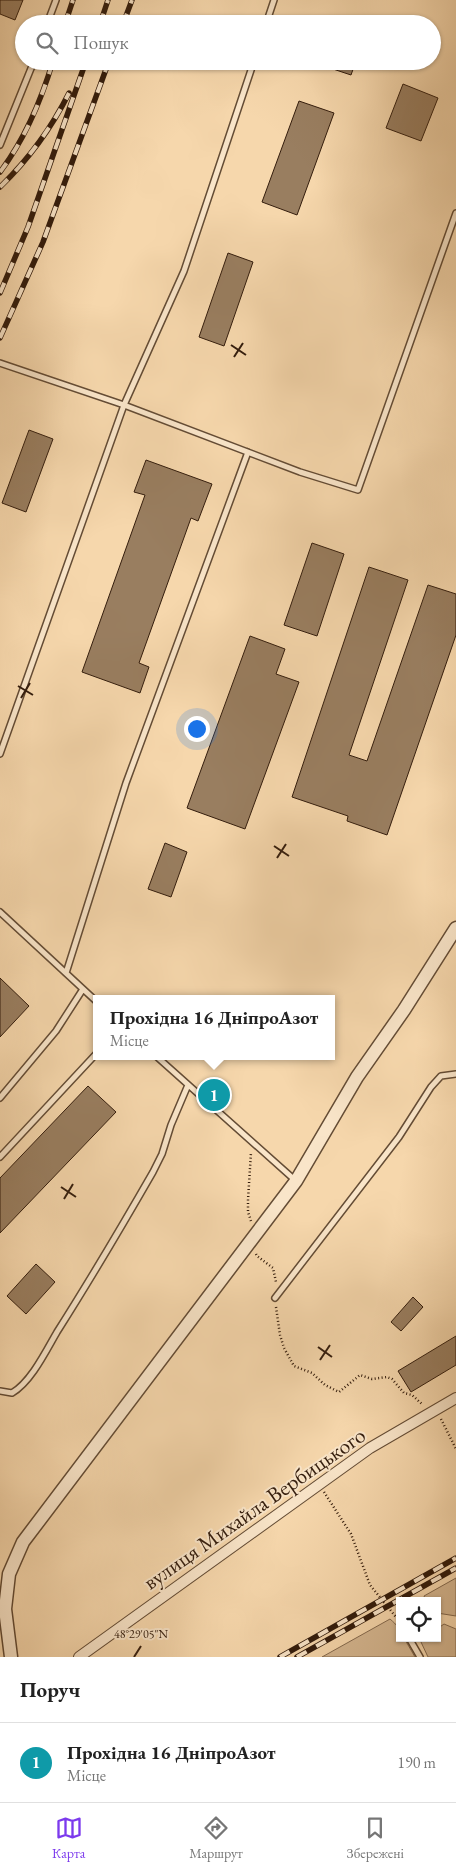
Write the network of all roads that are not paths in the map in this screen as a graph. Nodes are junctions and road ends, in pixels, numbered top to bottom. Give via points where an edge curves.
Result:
1 (56, 0) edge
2 (274, 0) edge
3 (50, 15) edge
4 (269, 15) edge
5 (30, 70) edge
6 (251, 70) edge
7 (0, 145) edge
8 (456, 213) edge
9 (0, 363) edge
10 (124, 405) junction
11 (248, 452) junction
12 (0, 754) edge
13 (0, 912) edge
14 (456, 928) edge
15 (66, 973) junction
16 (83, 989) junction
17 (93, 999) edge
18 (93, 1057) edge
19 (160, 1060) edge
20 (456, 1074) edge
21 (188, 1086) junction
22 (0, 1098) edge
23 (0, 1157) edge
24 (296, 1181) junction
25 (275, 1298) road end
26 (0, 1390) edge
27 (456, 1398) edge
28 (411, 1642) edge
29 (11, 1657) edge
30 (79, 1657) edge
31 (420, 1657) edge

1 - 3 lane
2 - 4 lane
5 - 7 lane
6 - 10 lane via 184,271
8 - 11 lane via 358,490
9 - 10 lane
10 - 11 lane
10 - 12 lane
11 - 15 lane via 126,783
13 - 15 lane
14 - 24 street via 357,1077
15 - 16 lane
16 - 17 lane
16 - 22 lane via 56,1031
18 - 23 lane
19 - 21 lane
20 - 25 lane via 441,1076 431,1087 399,1137
21 - 24 lane
21 - 26 lane via 154,1172 89,1282 20,1389 12,1393
24 - 29 street via 23,1542 9,1574 6,1609
27 - 30 street, вулиця Михайла Вербицького via 370,1448
28 - 31 lane

